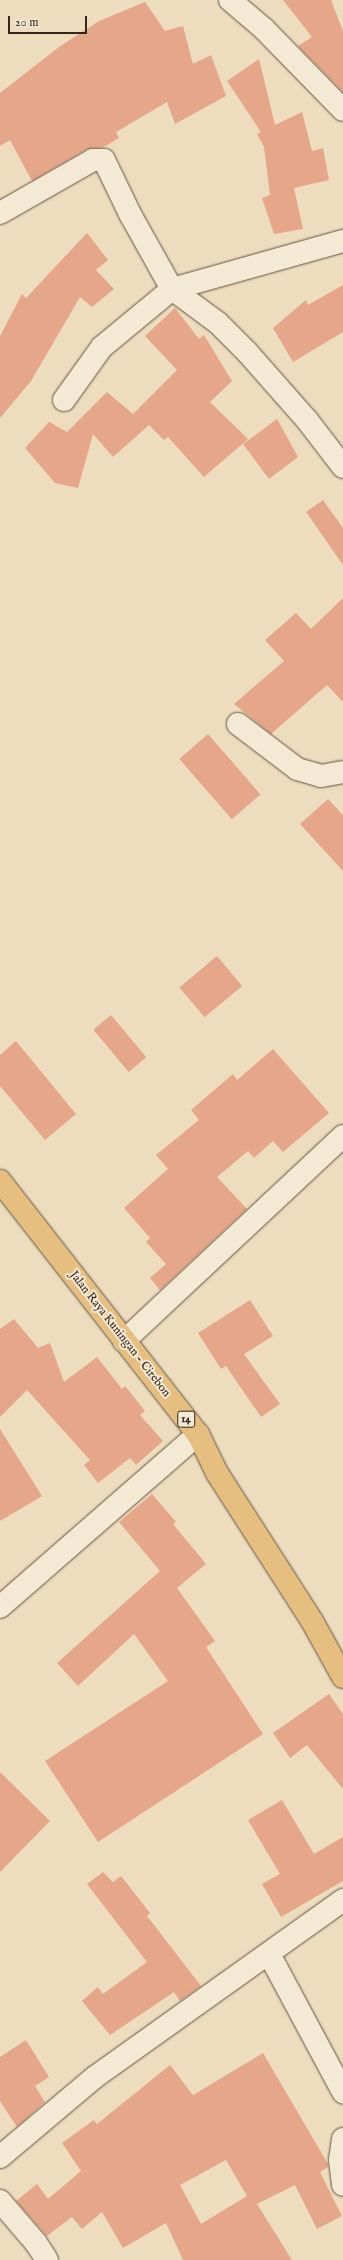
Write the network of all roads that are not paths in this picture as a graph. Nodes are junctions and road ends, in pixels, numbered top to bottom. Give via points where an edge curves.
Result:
1 (230, 0) edge
2 (343, 110) edge
3 (0, 213) edge
4 (343, 241) edge
5 (172, 289) junction
6 (64, 400) dead end
7 (343, 467) edge
8 (238, 724) dead end
9 (343, 772) edge
10 (339, 1147) edge
11 (0, 1181) edge
12 (124, 1341) junction
13 (198, 1434) junction
14 (0, 1607) edge
15 (343, 1677) edge
16 (343, 1900) edge
17 (269, 1954) junction
18 (343, 2091) edge
19 (343, 2139) edge
20 (0, 2157) edge
21 (343, 2185) edge
22 (0, 2201) edge
23 (47, 2260) edge

1 - 2 street via 264,29
3 - 5 street via 93,160 104,160 130,214
4 - 5 street
5 - 6 street via 102,348
5 - 7 street via 218,323 247,352 308,420
8 - 9 street via 297,769 321,776
10 - 12 street
11 - 12 highway, Jalan Raya Kuningan - Cirebon / 14 via 33,1220
12 - 13 highway, Jalan Raya Kuningan - Cirebon / 14
13 - 14 street
13 - 15 highway, Jalan Raya Kuningan - Cirebon / 14 via 217,1473 312,1621
16 - 17 street
17 - 18 street
17 - 20 street via 95,2077
19 - 21 street via 340,2160
22 - 23 street

